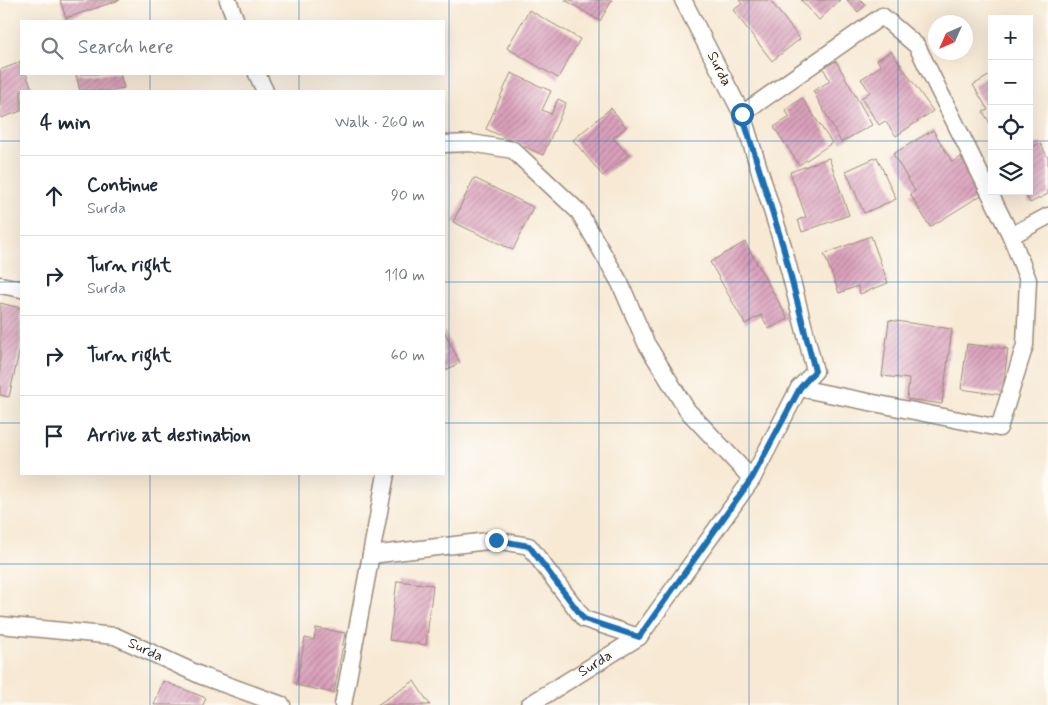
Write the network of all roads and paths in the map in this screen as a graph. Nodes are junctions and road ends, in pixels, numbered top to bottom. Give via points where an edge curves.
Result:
1 (228, 0) edge
2 (683, 0) edge
3 (236, 20) edge
4 (257, 75) edge
5 (265, 90) edge
6 (742, 114) junction
7 (445, 144) edge
8 (1048, 216) edge
9 (1011, 236) junction
10 (0, 285) edge
11 (20, 289) edge
12 (800, 388) junction
13 (386, 475) edge
14 (752, 478) junction
15 (371, 556) junction
16 (0, 626) edge
17 (639, 637) junction
18 (282, 705) edge
19 (343, 705) edge
20 (529, 705) edge

1 - 3 street
2 - 6 street, Surda
4 - 5 street
6 - 9 street via 882,16 917,46
6 - 12 street, Surda via 783,246 815,371
7 - 14 street via 471,143 513,150 579,212 620,283 646,343 687,410
8 - 9 street
9 - 12 street via 1028,280 1025,344 999,428
10 - 11 street
12 - 14 street, Surda
13 - 15 street
14 - 17 street, Surda
15 - 17 street via 496,540 529,546 584,619
15 - 19 street
16 - 18 street, Surda via 115,636 202,676
17 - 20 street, Surda

